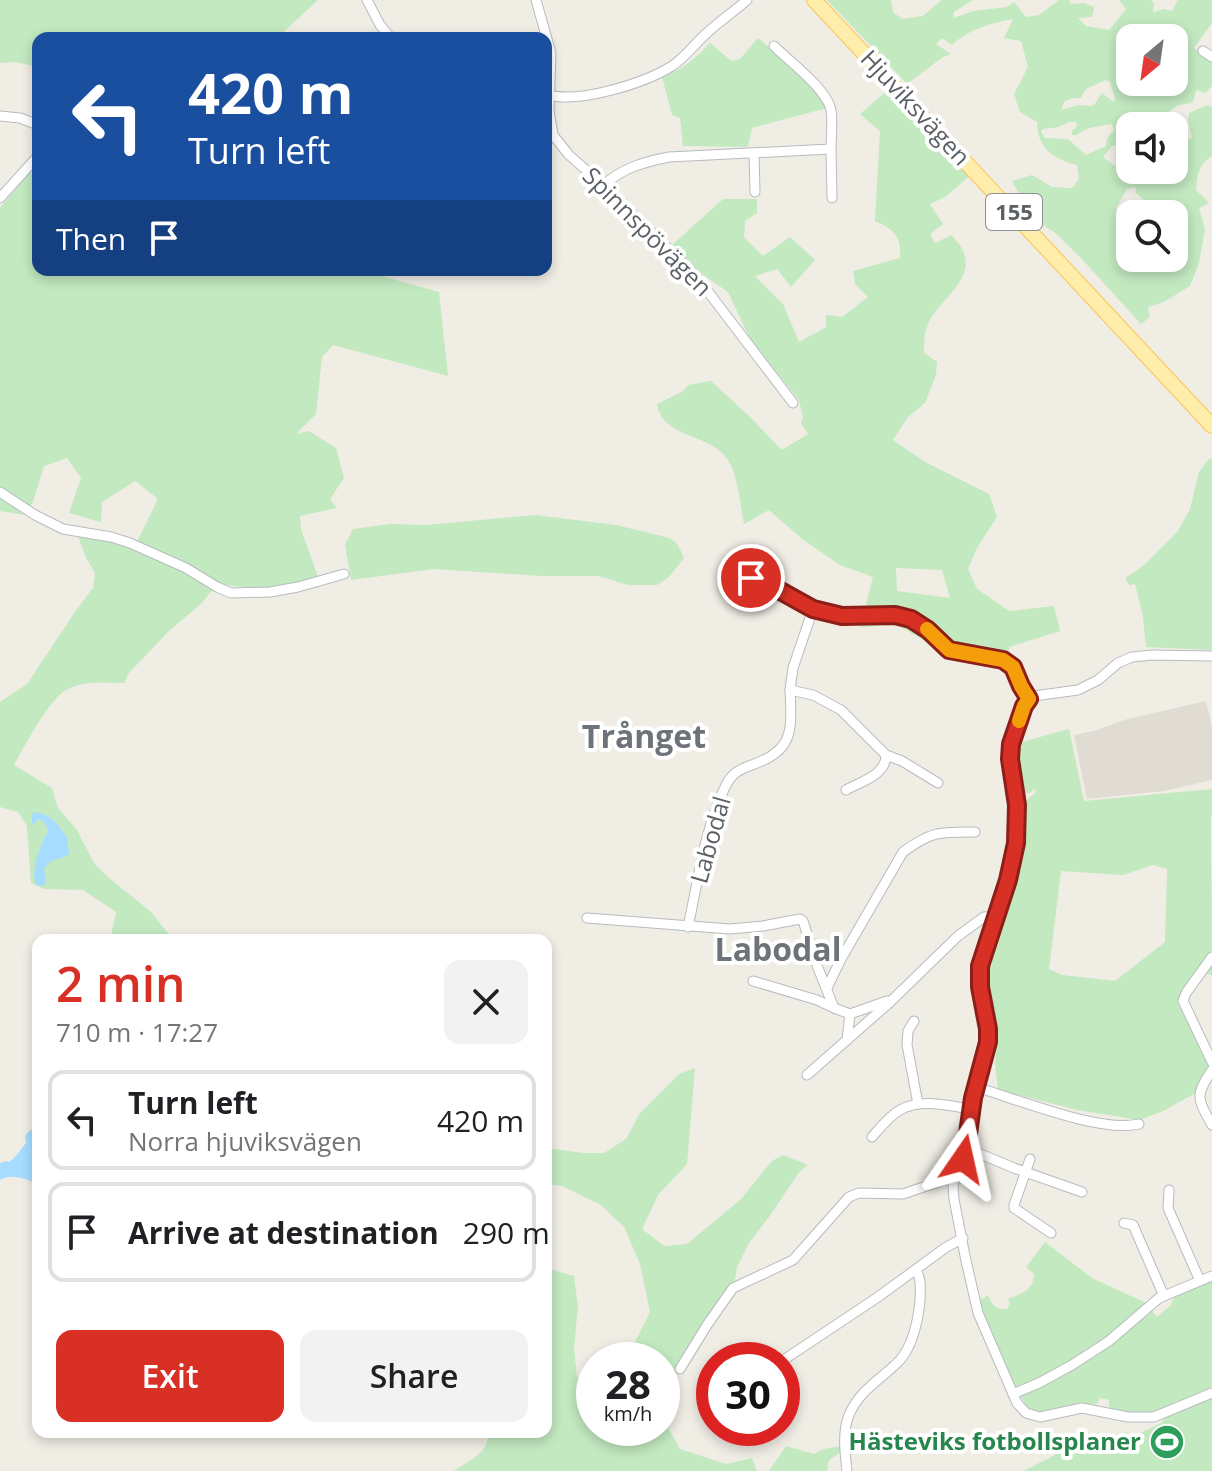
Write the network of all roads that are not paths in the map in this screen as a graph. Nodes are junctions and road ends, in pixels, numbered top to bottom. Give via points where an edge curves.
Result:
1 (367, 0) edge
2 (536, 0) edge
3 (747, 0) edge
4 (814, 0) edge
5 (386, 32) edge
6 (545, 32) edge
7 (774, 46) dead end
8 (1203, 51) dead end
9 (1212, 57) edge
10 (552, 96) edge
11 (0, 116) edge
12 (32, 123) edge
13 (552, 132) edge
14 (831, 149) junction
15 (754, 154) junction
16 (32, 163) edge
17 (604, 185) junction
18 (755, 192) dead end
19 (0, 198) edge
20 (832, 198) dead end
21 (793, 403) dead end
22 (1212, 426) edge
23 (0, 492) edge
24 (344, 574) dead end
25 (731, 574) dead end
26 (813, 609) junction
27 (1212, 656) edge
28 (790, 690) junction
29 (1029, 699) junction
30 (886, 755) junction
31 (938, 783) dead end
32 (846, 790) dead end
33 (975, 832) dead end
34 (996, 916) junction
35 (587, 918) dead end
36 (688, 927) junction
37 (1212, 957) edge
38 (753, 981) dead end
39 (827, 988) junction
40 (889, 1003) junction
41 (834, 1008) junction
42 (850, 1014) junction
43 (914, 1021) dead end
44 (847, 1040) junction
45 (1212, 1062) edge
46 (1212, 1070) edge
47 (807, 1075) dead end
48 (976, 1087) junction
49 (918, 1104) junction
50 (971, 1109) junction
51 (1139, 1124) dead end
52 (1212, 1125) edge
53 (872, 1137) dead end
54 (966, 1148) junction
55 (1030, 1159) dead end
56 (1026, 1172) junction
57 (955, 1179) junction
58 (1169, 1190) dead end
59 (1082, 1192) dead end
60 (1124, 1223) dead end
61 (1051, 1233) dead end
62 (963, 1238) junction
63 (916, 1270) junction
64 (1212, 1276) edge
65 (1200, 1281) junction
66 (1164, 1296) junction
67 (800, 1349) edge
68 (680, 1369) dead end
69 (1212, 1393) edge
70 (1013, 1394) junction
71 (847, 1471) edge

1 - 5 street
2 - 6 street, Spinnspövägen
3 - 10 street via 683,58 652,77 573,98
4 - 22 main road, Hjuviksvägen / 155
7 - 14 street via 828,102
8 - 9 street
11 - 12 street
13 - 17 street, Spinnspövägen via 569,155
14 - 15 street
14 - 20 street
15 - 17 street via 655,160 620,172
15 - 18 street
16 - 19 street
17 - 21 street, Spinnspövägen via 696,276
23 - 24 street via 63,529 130,543 231,593 270,592
25 - 26 street via 768,584
26 - 28 street, Labodal
26 - 29 street via 842,616 911,619 949,650 1010,663
27 - 29 street via 1132,657 1085,687
28 - 30 street via 841,710
28 - 36 street, Labodal via 790,731 784,744 770,759 733,774 726,786 705,848
29 - 34 street via 1011,744 1017,829 1012,867
30 - 31 street
30 - 32 street via 883,769
33 - 39 street via 937,832 903,852
34 - 40 street via 984,917 958,936
34 - 48 street via 980,966 988,1029
35 - 36 street
36 - 39 street via 747,928 800,919
37 - 45 street via 1183,1001
38 - 41 street
39 - 41 street
40 - 42 street
40 - 44 street
41 - 42 street
42 - 44 street
43 - 49 street via 907,1045
44 - 47 street
46 - 52 street via 1199,1096
48 - 50 street
48 - 51 street via 1089,1121
49 - 50 street
49 - 53 street via 898,1111
50 - 54 street
54 - 56 street
54 - 57 street
55 - 56 street
56 - 59 street
56 - 61 street via 1014,1208
57 - 62 street
57 - 68 street via 903,1194 849,1197 793,1260 733,1288
58 - 65 street via 1174,1226
60 - 66 street via 1133,1225
62 - 63 street
62 - 70 street via 978,1313
63 - 67 street
63 - 71 street via 919,1307 911,1340 849,1415
64 - 65 street
65 - 66 street
66 - 70 street via 1109,1341
69 - 70 street via 1154,1417 1082,1408 1032,1416

